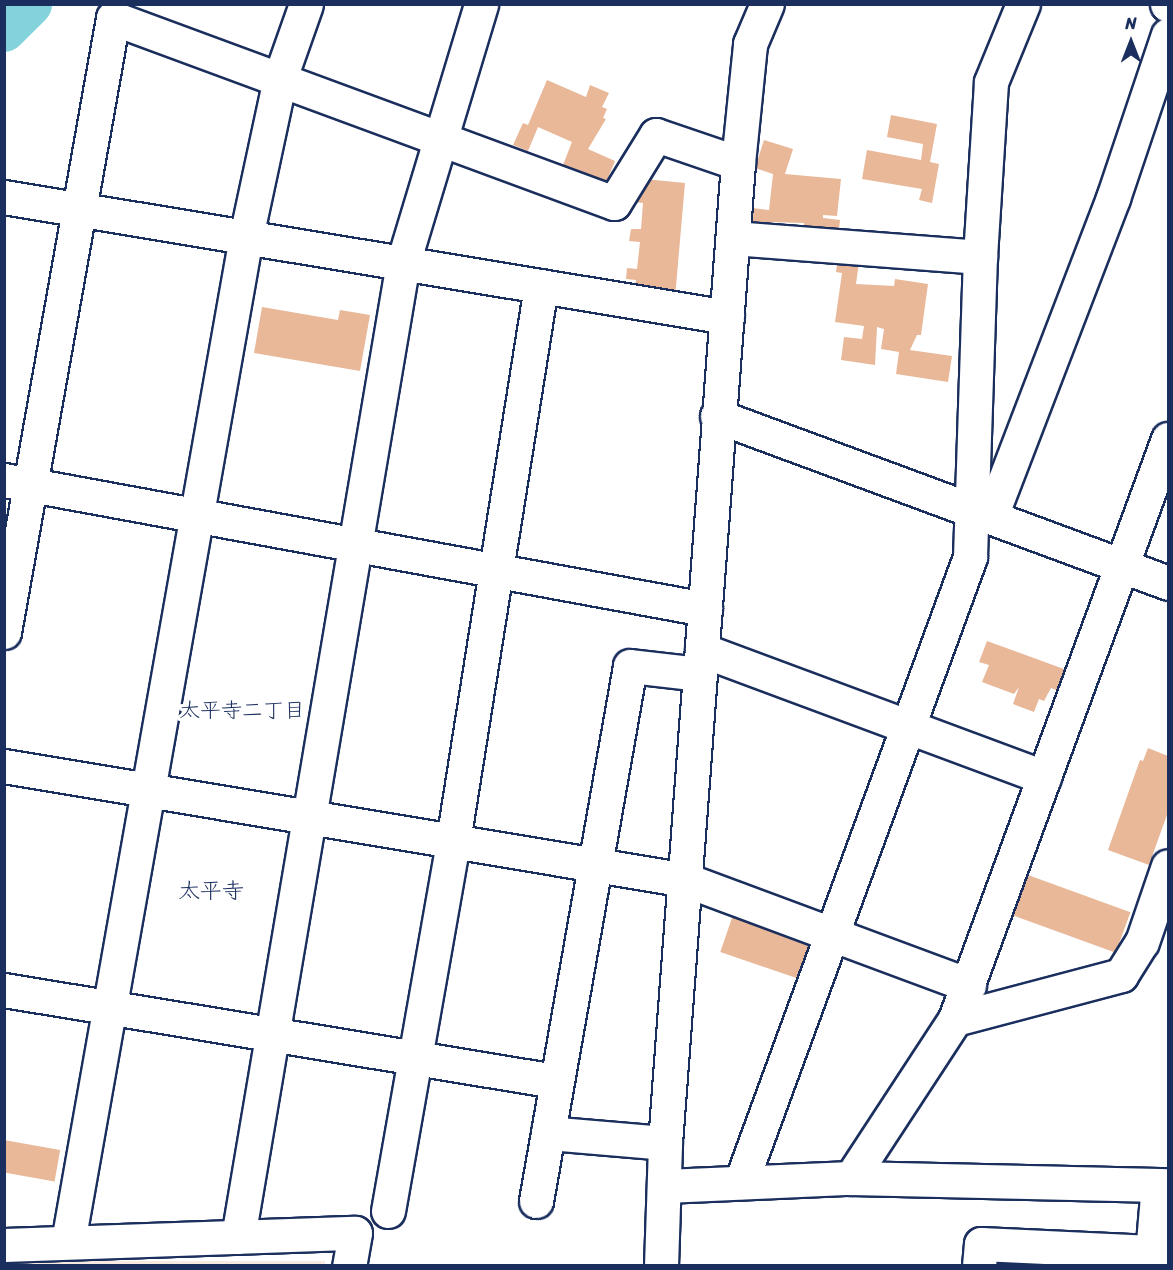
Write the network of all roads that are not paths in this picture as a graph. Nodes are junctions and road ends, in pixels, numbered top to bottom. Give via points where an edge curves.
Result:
1 (306, 4) edge
2 (481, 4) edge
3 (767, 4) edge
4 (1023, 4) edge
5 (1168, 35) edge
6 (280, 78) junction
7 (441, 141) junction
8 (738, 163) junction
9 (4, 197) edge
10 (79, 209) junction
11 (246, 237) junction
12 (733, 238) junction
13 (980, 257) junction
14 (403, 263) junction
15 (541, 286) junction
16 (727, 317) junction
17 (717, 416) junction
18 (1168, 440) edge
19 (18, 482) edge
20 (982, 513) junction
21 (194, 515) junction
22 (355, 544) junction
23 (1120, 566) junction
24 (497, 571) junction
25 (1168, 583) edge
26 (705, 609) junction
27 (4, 632) edge
28 (701, 662) junction
29 (908, 727) junction
30 (4, 766) edge
31 (1044, 777) junction
32 (147, 790) junction
33 (310, 817) junction
34 (453, 841) junction
35 (594, 865) junction
36 (1168, 866) edge
37 (686, 880) junction
38 (832, 934) junction
39 (969, 985) junction
40 (4, 990) edge
41 (108, 1007) junction
42 (955, 1019) junction
43 (273, 1035) junction
44 (414, 1058) junction
45 (555, 1081) junction
46 (548, 1133) junction
47 (665, 1143) junction
48 (851, 1178) junction
49 (741, 1182) junction
50 (1163, 1185) edge
51 (665, 1186) junction
52 (536, 1201) dead end
53 (388, 1211) dead end
54 (238, 1237) junction
55 (68, 1242) junction
56 (4, 1245) edge
57 (1151, 1259) edge
58 (349, 1266) edge
59 (661, 1266) edge
60 (979, 1266) edge

1 - 6 street
2 - 7 street
3 - 8 street via 750,44
4 - 13 street via 991,81
5 - 20 street via 1113,198
6 - 7 street
6 - 10 street via 113,18
6 - 11 street
7 - 8 street via 614,203 656,135
7 - 14 street
8 - 12 street
9 - 10 street
10 - 11 street
10 - 19 street
11 - 14 street
11 - 21 street
12 - 13 street
12 - 16 street
13 - 20 street
14 - 15 street
14 - 22 street
15 - 16 street
15 - 24 street
16 - 17 street
17 - 20 street
17 - 26 street
18 - 23 street
19 - 21 street
19 - 27 street
20 - 23 street
20 - 29 street via 970,557
21 - 22 street
21 - 32 street
22 - 24 street
22 - 33 street
23 - 25 street
23 - 31 street
24 - 26 street
24 - 34 street
26 - 28 street
28 - 29 street
28 - 35 street via 630,666
28 - 37 street
29 - 31 street
29 - 38 street
30 - 32 street
31 - 39 street
32 - 33 street
32 - 41 street
33 - 34 street
33 - 43 street
34 - 35 street
34 - 44 street
35 - 37 street
35 - 45 street
36 - 42 street via 1142,942 1121,975
37 - 38 street
37 - 47 street
38 - 39 street
38 - 49 street
39 - 42 street
40 - 41 street
41 - 43 street
41 - 55 street
42 - 48 street
43 - 44 street
43 - 54 street
44 - 45 street
44 - 53 street
45 - 46 street
46 - 47 street
46 - 52 street
47 - 51 street
48 - 49 street
48 - 50 street
49 - 51 street
50 - 57 street
51 - 59 street
54 - 55 street
54 - 58 street via 355,1233
55 - 56 street
57 - 60 street via 981,1244

